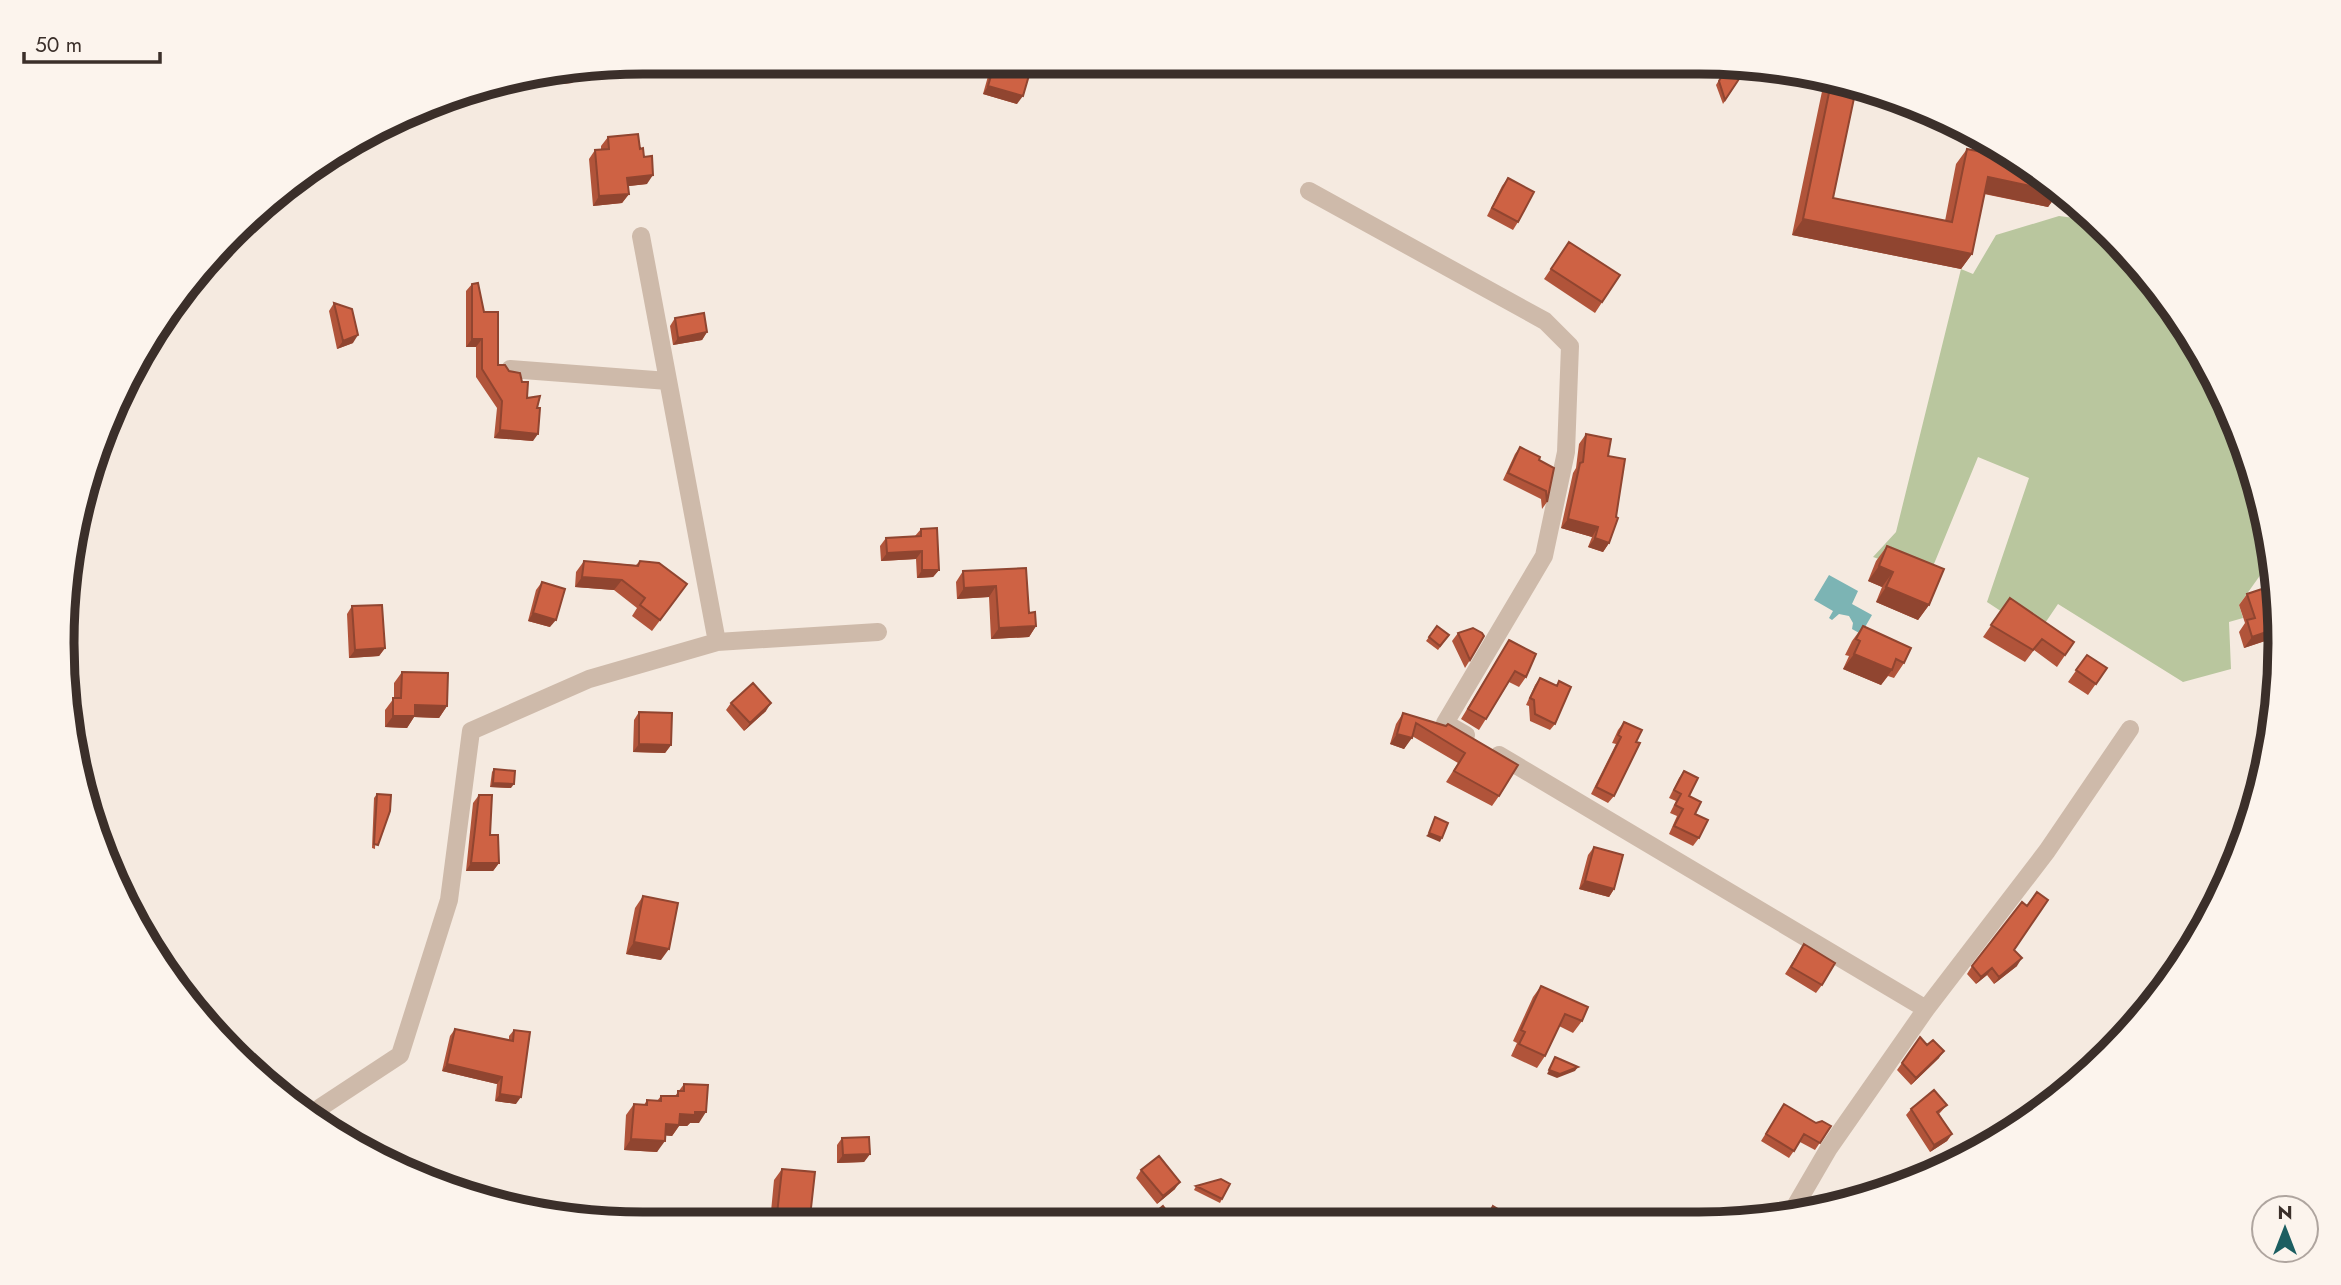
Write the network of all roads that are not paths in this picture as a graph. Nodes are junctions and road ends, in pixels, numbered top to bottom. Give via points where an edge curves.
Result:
1 (1309, 191) dead end
2 (641, 236) dead end
3 (510, 369) edge
4 (668, 381) junction
5 (878, 632) dead end
6 (717, 642) junction
7 (2130, 729) dead end
8 (1926, 1009) junction
9 (321, 1112) edge
10 (1797, 1203) edge

1 - 8 street via 1545,321 1570,346 1566,452 1544,556 1444,723
2 - 4 street
3 - 4 street
4 - 6 street
5 - 6 street
6 - 9 street via 589,679 471,731 449,900 400,1055 321,1107
7 - 8 street via 2047,851
8 - 10 street via 1829,1147

